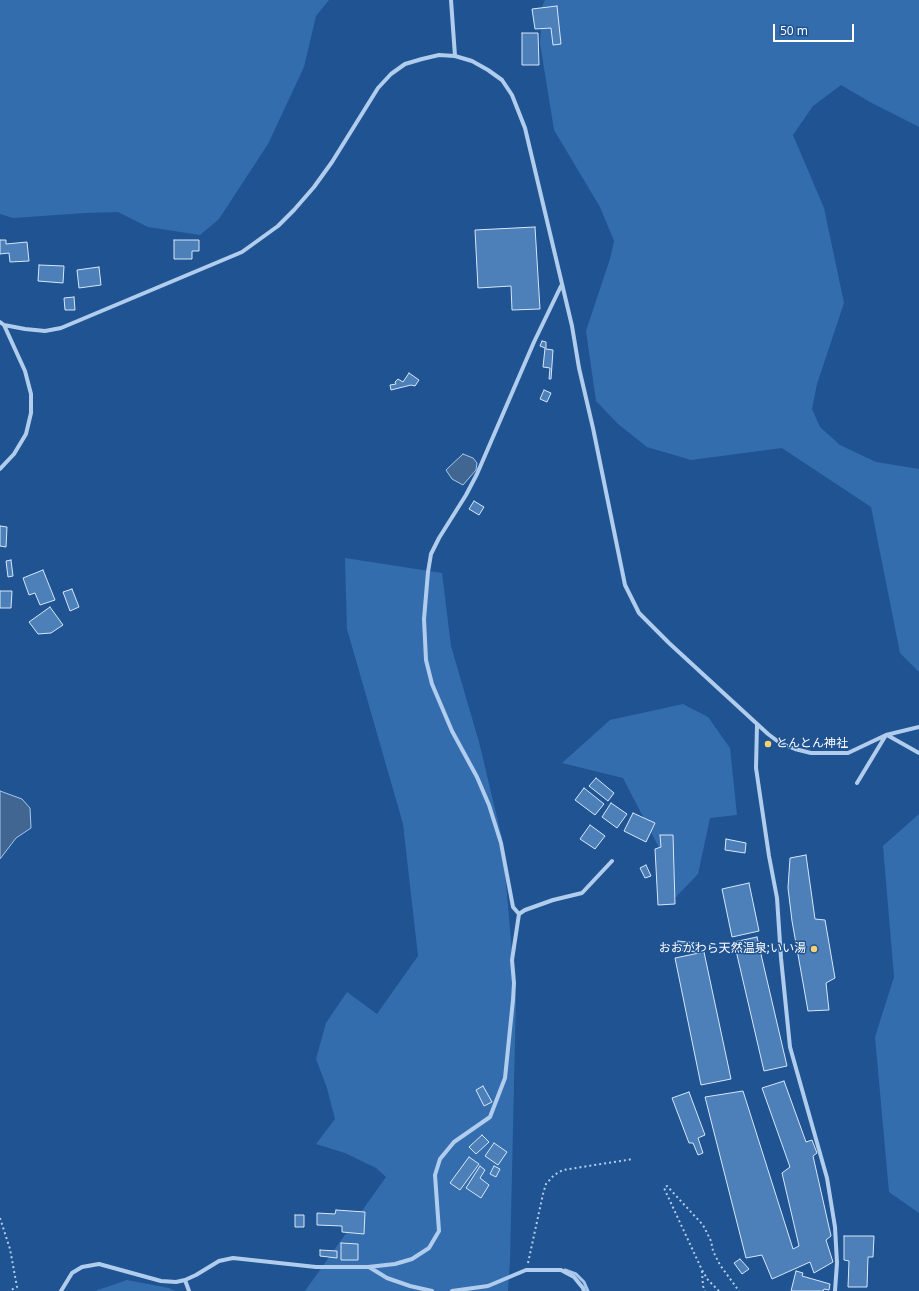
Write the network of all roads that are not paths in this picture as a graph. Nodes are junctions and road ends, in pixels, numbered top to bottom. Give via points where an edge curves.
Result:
1 (451, 0) edge
2 (455, 56) junction
3 (561, 286) junction
4 (2, 324) edge
5 (0, 469) edge
6 (757, 725) junction
7 (919, 727) edge
8 (886, 735) junction
9 (919, 753) edge
10 (857, 783) dead end
11 (612, 861) dead end
12 (518, 914) junction
13 (368, 1267) junction
14 (185, 1280) junction
15 (61, 1291) edge
16 (189, 1291) edge
17 (432, 1291) edge
18 (452, 1291) edge
19 (584, 1291) edge
20 (835, 1291) edge

1 - 2 street
2 - 3 street via 472,61 488,70 502,80 512,94 525,128
2 - 4 street via 422,58 405,64 391,74 378,88 314,187 278,226 242,252 61,328 45,331
3 - 6 street via 572,326 625,585 639,614
3 - 12 street via 534,342 478,474 431,554 424,619 426,660 432,684 489,805 501,843 514,907
4 - 5 street via 25,371 31,394 31,413 26,434 14,454
6 - 8 street via 780,743 810,754 848,753
6 - 20 street via 756,768 777,898 790,1047 827,1178 835,1228
7 - 8 street
8 - 9 street
8 - 10 street
11 - 12 street via 582,893 553,900
12 - 13 street via 512,960 513,1000 505,1078 490,1117 454,1142 440,1159 435,1175 439,1231 428,1248 412,1258 395,1264
13 - 14 street via 316,1267 233,1258 219,1261
13 - 17 street via 387,1278
14 - 15 street via 161,1281 99,1264 72,1273
14 - 16 street
18 - 19 street via 488,1286 526,1270 561,1270 574,1277

